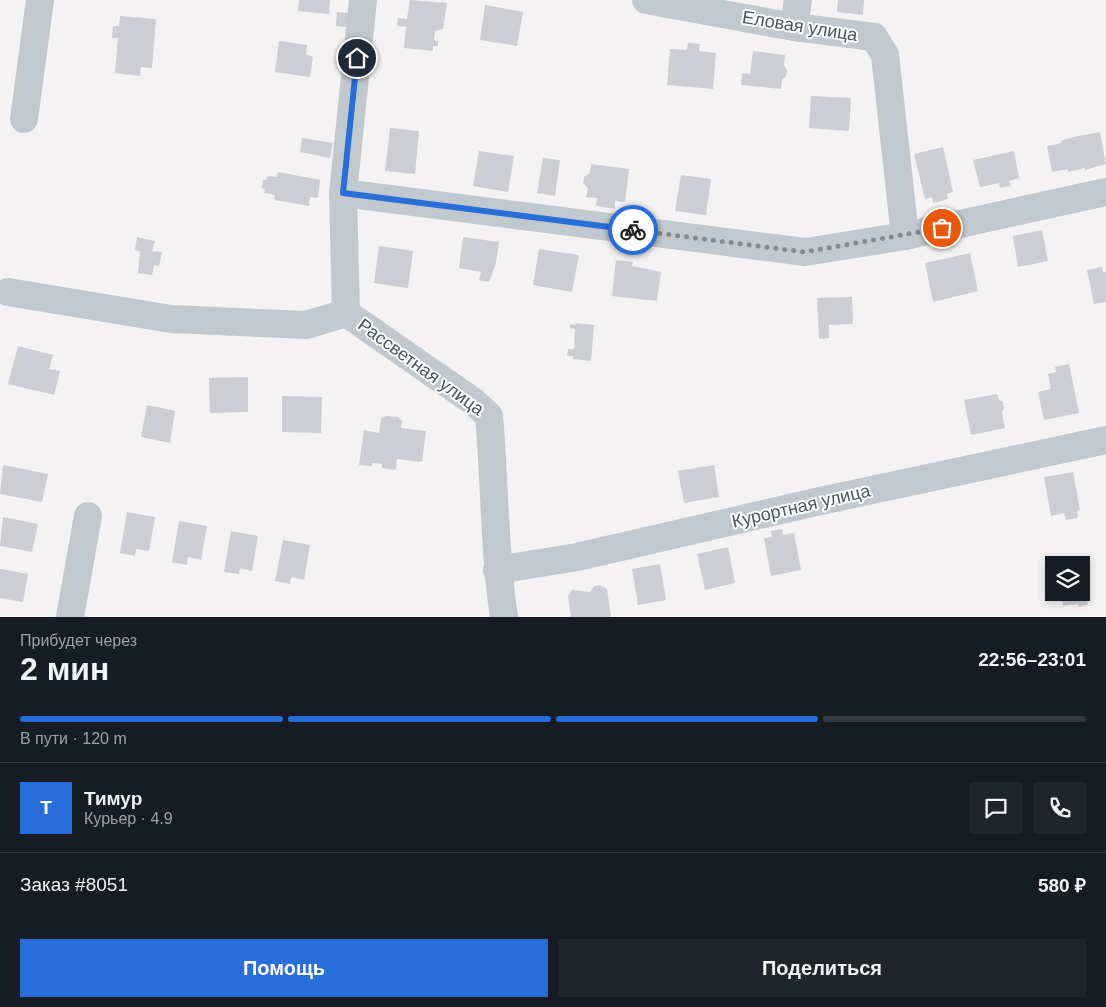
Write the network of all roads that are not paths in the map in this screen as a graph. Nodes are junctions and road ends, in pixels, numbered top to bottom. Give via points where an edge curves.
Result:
1 (40, 0) edge
2 (363, 0) edge
3 (646, 0) edge
4 (798, 0) edge
5 (794, 26) junction
6 (24, 120) dead end
7 (1106, 192) edge
8 (343, 193) junction
9 (905, 236) junction
10 (8, 292) dead end
11 (346, 313) junction
12 (1106, 440) edge
13 (88, 516) dead end
14 (497, 570) junction
15 (70, 617) edge
16 (504, 617) edge

1 - 6 street
2 - 8 street, Рассветная улица
3 - 5 street, Еловая улица
4 - 5 street
5 - 9 street, Еловая улица via 874,37 885,55
7 - 9 street
8 - 9 street via 805,252
8 - 11 street, Рассветная улица
10 - 11 street via 171,319 306,325
11 - 14 street, Рассветная улица via 474,402 489,416
12 - 14 street, Курортная улица via 577,557
13 - 15 street
14 - 16 street, Рассветная улица

